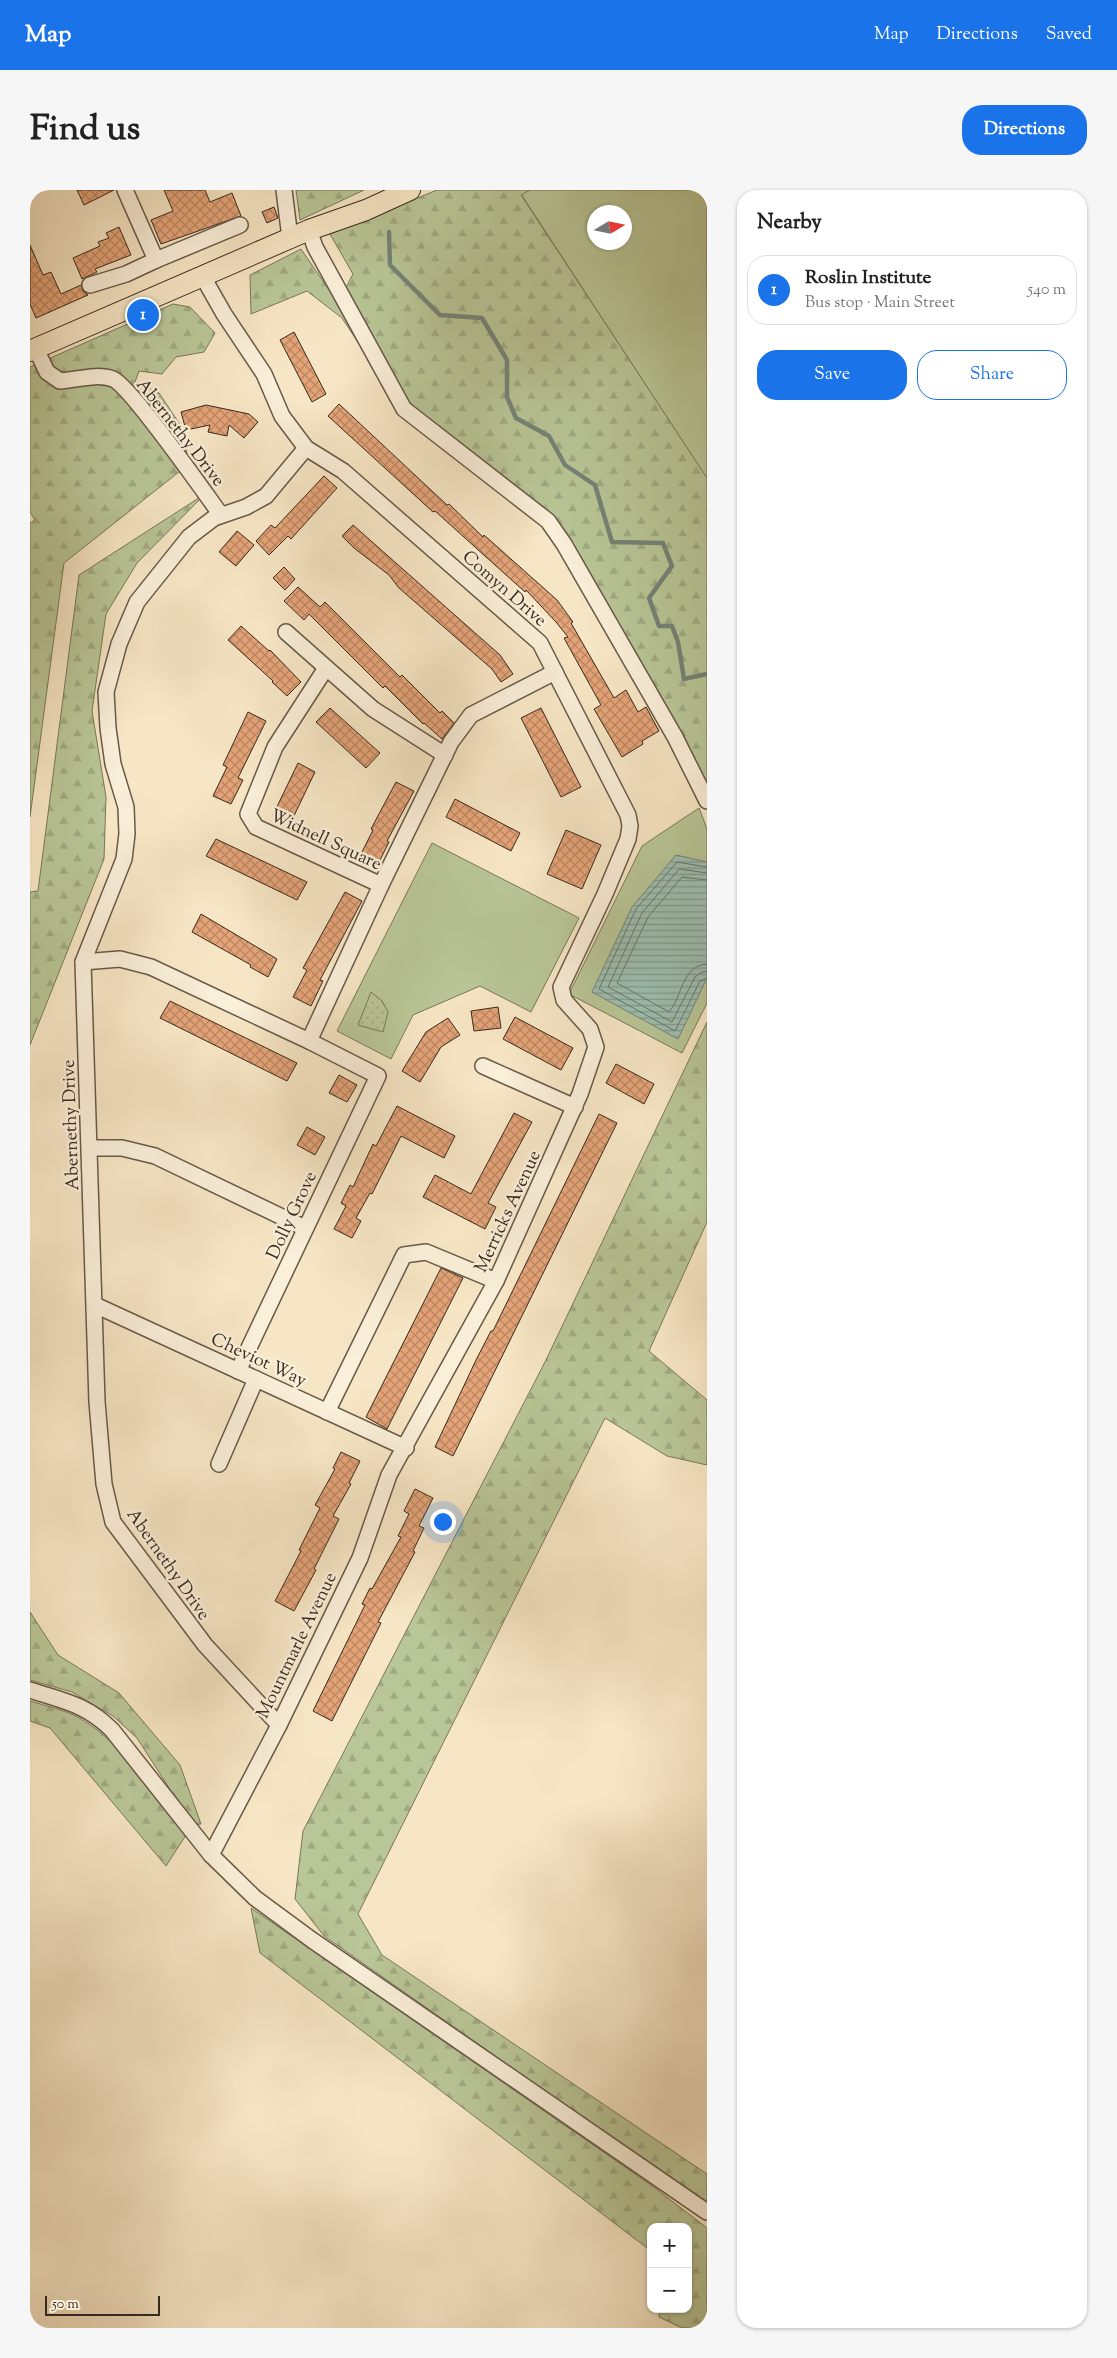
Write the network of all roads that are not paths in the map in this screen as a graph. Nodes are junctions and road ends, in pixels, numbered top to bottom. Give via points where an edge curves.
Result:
1 (124, 190) edge
2 (284, 190) edge
3 (410, 190) edge
4 (240, 225) dead end
5 (309, 230) junction
6 (290, 238) junction
7 (156, 260) junction
8 (203, 277) junction
9 (90, 285) dead end
10 (32, 350) edge
11 (306, 448) junction
12 (221, 515) junction
13 (286, 632) dead end
14 (326, 668) junction
15 (555, 672) junction
16 (445, 756) junction
17 (707, 801) edge
18 (381, 885) junction
19 (83, 962) junction
20 (561, 987) joint
21 (310, 1041) junction
22 (483, 1066) dead end
23 (574, 1107) junction
24 (90, 1148) junction
25 (305, 1228) junction
26 (496, 1281) junction
27 (95, 1305) junction
28 (238, 1371) junction
29 (256, 1379) junction
30 (327, 1412) junction
31 (406, 1448) junction
32 (219, 1464) dead end
33 (31, 1690) edge
34 (279, 1724) junction
35 (212, 1855) junction
36 (707, 2212) edge

1 - 7 street
2 - 6 street
3 - 5 main road
4 - 7 street
5 - 6 main road
5 - 17 street via 404,409 548,521 675,737
6 - 8 main road
7 - 9 street
8 - 10 main road
8 - 11 street, Comyn Drive via 264,374 282,416
10 - 12 street, Abernethy Drive via 47,372 60,381 98,376 115,380 134,400
11 - 12 street, Abernethy Drive via 266,496
11 - 15 street, Comyn Drive via 343,471 540,643
12 - 19 street, Abernethy Drive via 190,537 137,602 122,636 106,692 113,764 126,807 127,834 124,859
13 - 14 street
14 - 16 street via 373,709
14 - 18 street, Widnell Square via 275,747 248,814 256,827
15 - 16 street, Widnell Square via 471,715
15 - 20 street, Comyn Drive via 628,815 630,826 628,839 605,894
16 - 18 street, Widnell Square
18 - 21 street, Widnell Square
19 - 21 street via 120,959 151,967
19 - 24 street, Abernethy Drive
20 - 23 street, Merricks Avenue via 564,1000 590,1029 596,1047
21 - 25 street, Dolly Grove via 378,1076
22 - 23 street
23 - 26 street, Merricks Avenue
24 - 25 street via 122,1148 155,1156
24 - 27 street, Abernethy Drive
25 - 28 street, Dolly Grove
26 - 30 street via 426,1252 404,1255
26 - 31 street, Merricks Avenue
27 - 28 street, Cheviot Way
27 - 34 street, Abernethy Drive via 104,1484 113,1522 204,1645
28 - 29 street, Cheviot Way
29 - 30 street, Cheviot Way
29 - 32 street
30 - 31 street, Cheviot Way
31 - 34 street, Mountmarle Avenue via 390,1475 360,1558
33 - 35 street via 67,1701 97,1716 112,1730
34 - 35 street, Mountmarle Avenue
35 - 36 street via 255,1898 312,1940

